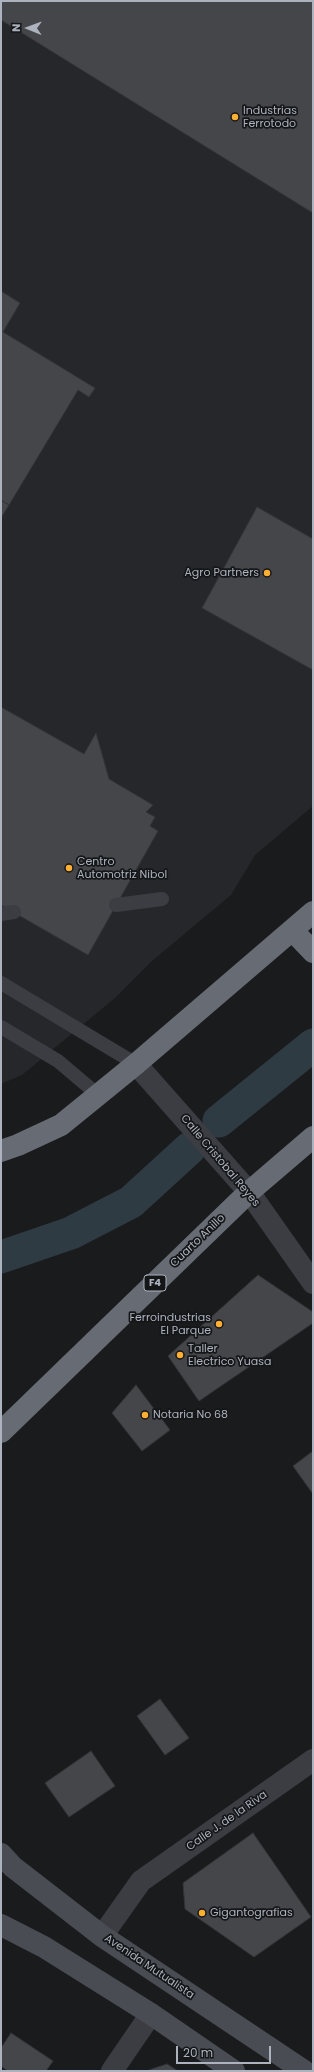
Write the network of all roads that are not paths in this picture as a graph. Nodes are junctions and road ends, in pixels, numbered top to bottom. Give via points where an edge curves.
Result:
1 (162, 899) dead end
2 (116, 905) dead end
3 (313, 912) edge
4 (292, 930) junction
5 (313, 952) edge
6 (1, 983) edge
7 (1, 1027) edge
8 (136, 1064) junction
9 (97, 1094) junction
10 (313, 1137) edge
11 (1, 1151) edge
12 (249, 1192) junction
13 (313, 1283) edge
14 (1, 1432) edge
15 (313, 1760) edge
16 (1, 1854) edge
17 (1, 1925) edge
18 (102, 1936) junction
19 (151, 2014) junction
20 (112, 2071) edge
21 (234, 2071) edge
22 (304, 2071) edge

1 - 2 lane
3 - 4 highway
4 - 5 highway
4 - 8 highway
6 - 8 lane
7 - 9 lane via 58,1061
8 - 9 highway
8 - 12 street, Calle Cristobal Reyes
9 - 11 highway via 61,1125
10 - 12 highway, Cuarto Anillo / F4
12 - 13 street, Calle Cristobal Reyes
12 - 14 highway, Cuarto Anillo / F4
15 - 18 street, Calle J. de la Riva via 141,1881
16 - 18 main road, Avenida Mutualista via 13,1867
17 - 19 main road via 44,1947
18 - 22 main road, Avenida Mutualista
19 - 20 street
19 - 21 main road

